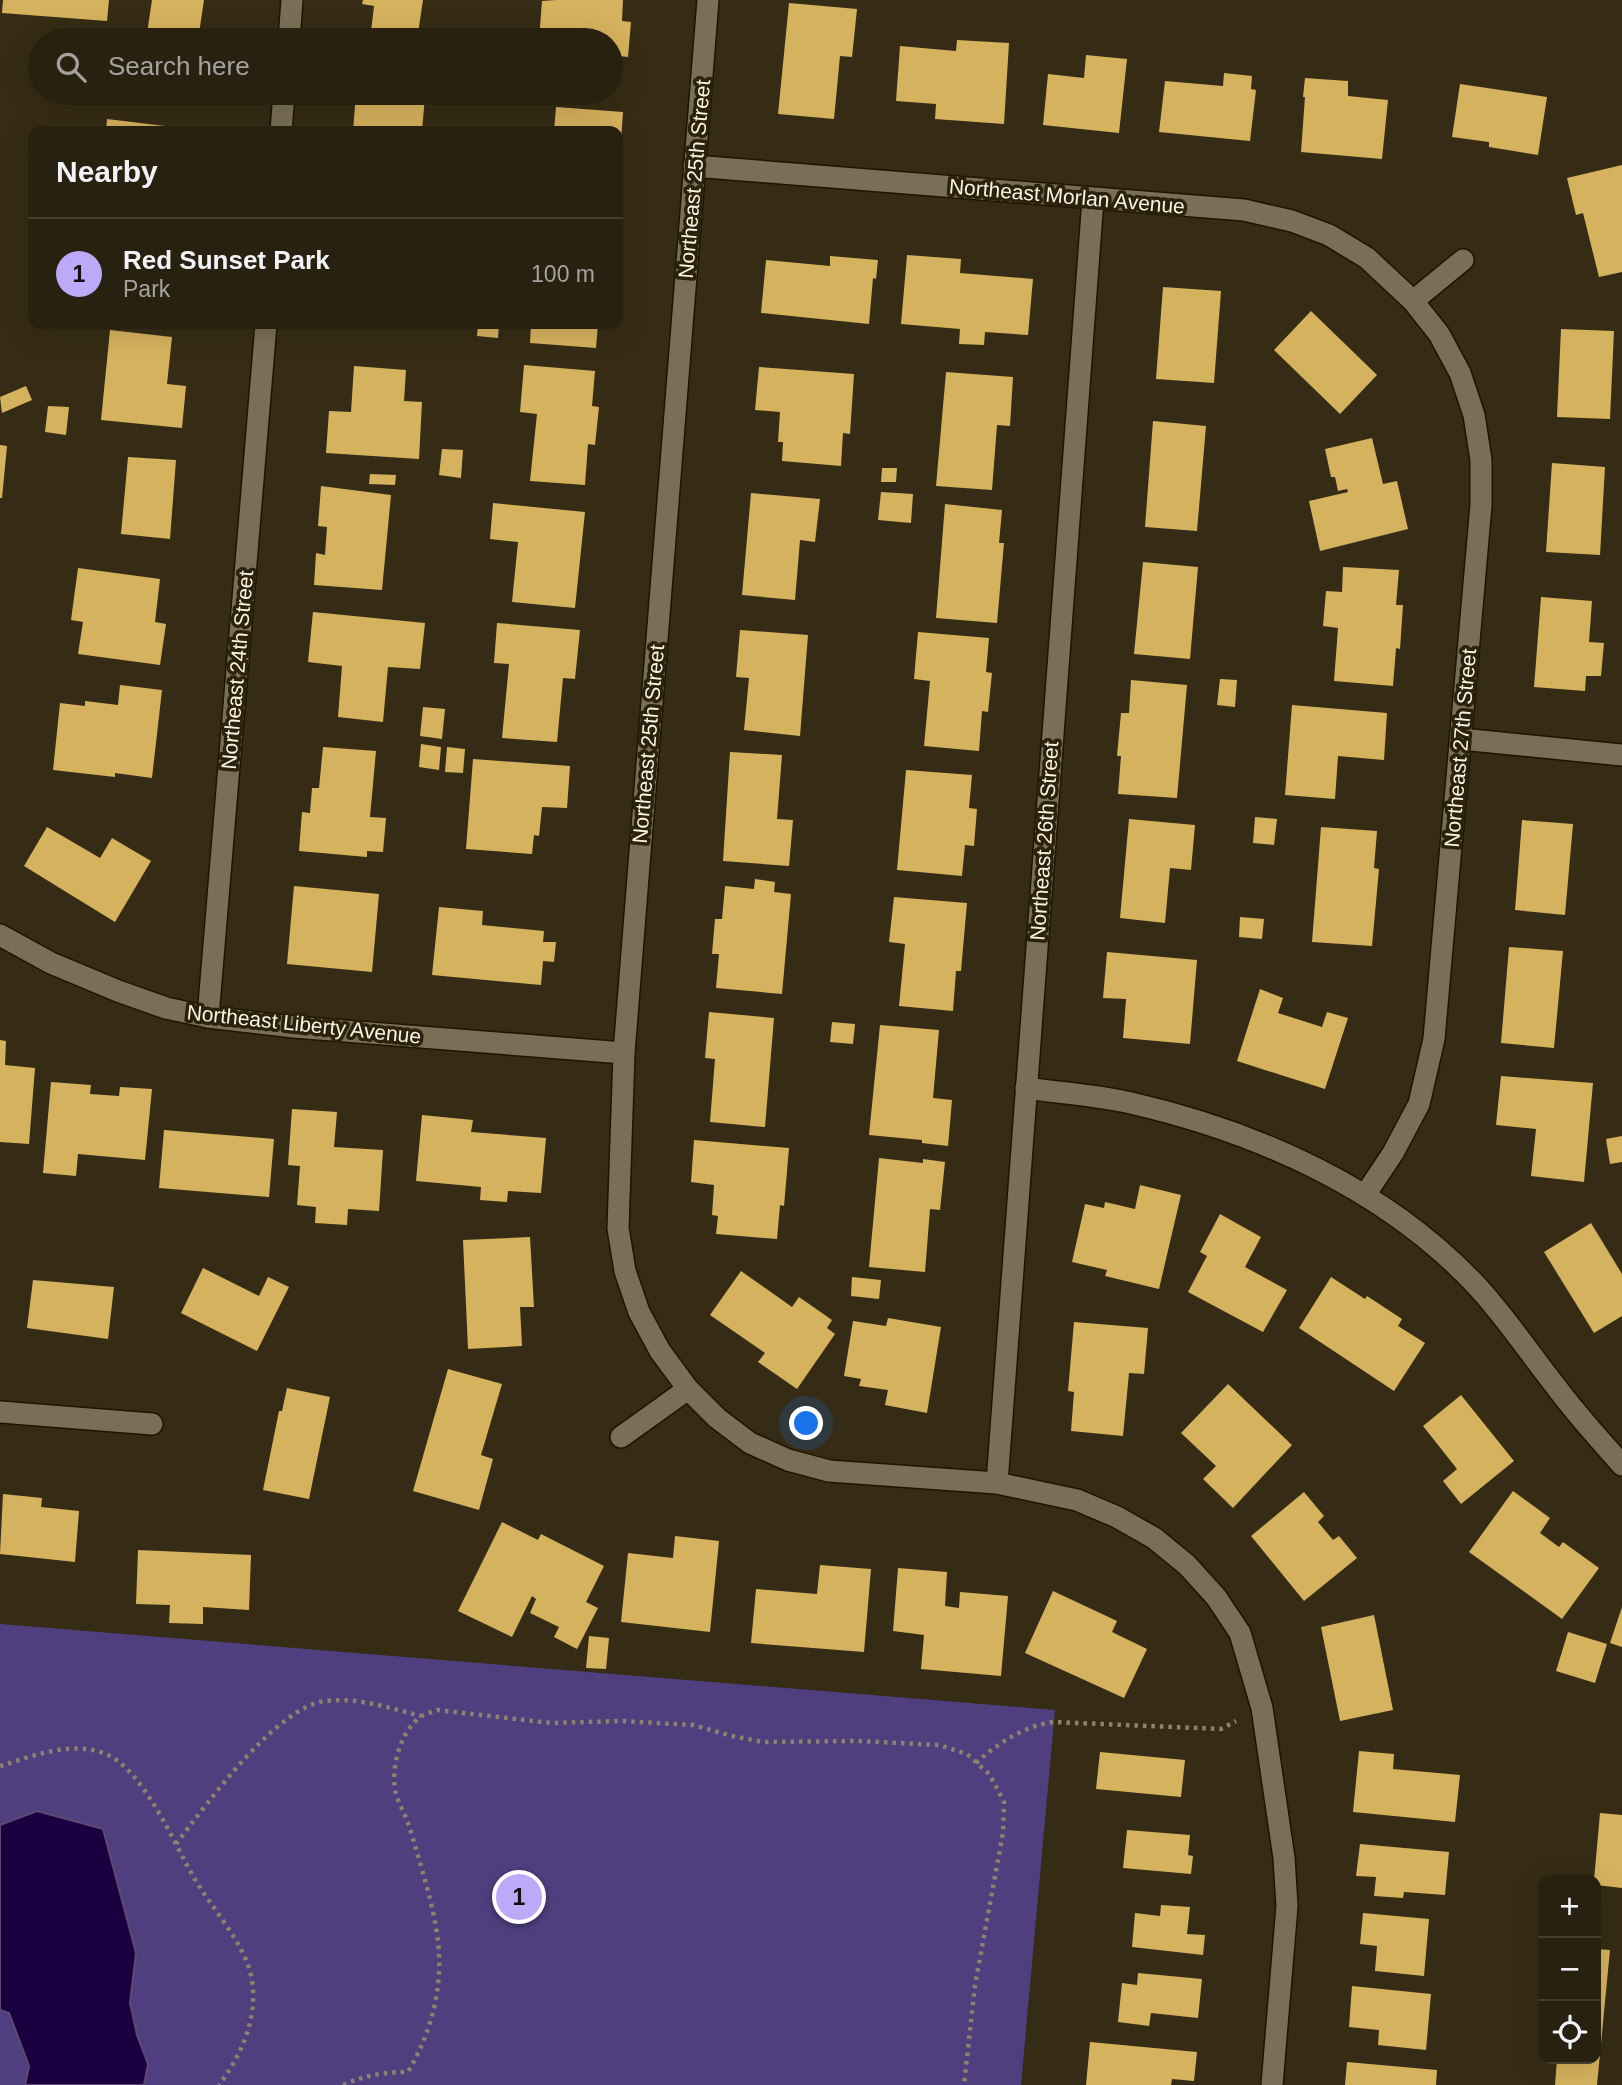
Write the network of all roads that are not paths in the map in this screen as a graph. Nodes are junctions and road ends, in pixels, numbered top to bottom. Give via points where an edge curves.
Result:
1 (292, 0) edge
2 (708, 0) edge
3 (290, 28) edge
4 (283, 105) edge
5 (281, 126) edge
6 (694, 166) junction
7 (1093, 199) junction
8 (1463, 260) dead end
9 (1413, 301) junction
10 (265, 329) edge
11 (1461, 738) junction
12 (1622, 755) edge
13 (0, 934) edge
14 (208, 1017) junction
15 (624, 1053) junction
16 (1026, 1088) junction
17 (1365, 1195) junction
18 (688, 1389) junction
19 (0, 1412) edge
20 (152, 1424) dead end
21 (621, 1437) dead end
22 (1622, 1465) edge
23 (997, 1483) junction
24 (1272, 2085) edge

1 - 3 street
2 - 6 street, Northeast 25th Street
4 - 5 street
6 - 7 street, Northeast Morlan Avenue
6 - 15 street, Northeast 25th Street
7 - 9 street, Northeast Morlan Avenue via 1244,210 1292,221 1329,235 1367,258
7 - 16 street, Northeast 26th Street
8 - 9 street
9 - 11 street, Northeast 27th Street via 1439,334 1460,373 1474,415 1481,460
10 - 14 street, Northeast 24th Street
11 - 12 street
11 - 17 street, Northeast 27th Street via 1434,1040 1419,1104 1394,1153
13 - 14 street, Northeast Liberty Avenue via 51,963 118,991
14 - 15 street, Northeast Liberty Avenue
15 - 18 street, Northeast 25th Street via 618,1228 625,1271 660,1352
16 - 17 street via 1129,1102 1217,1125
16 - 23 street, Northeast 26th Street
17 - 22 street via 1425,1237 1474,1283
18 - 21 street
18 - 23 street, Northeast 25th Street via 750,1443 788,1460 828,1471
19 - 20 street
23 - 24 street, Northeast 25th Street via 1077,1500 1154,1538 1216,1597 1240,1633 1262,1708 1284,1858 1287,1906

